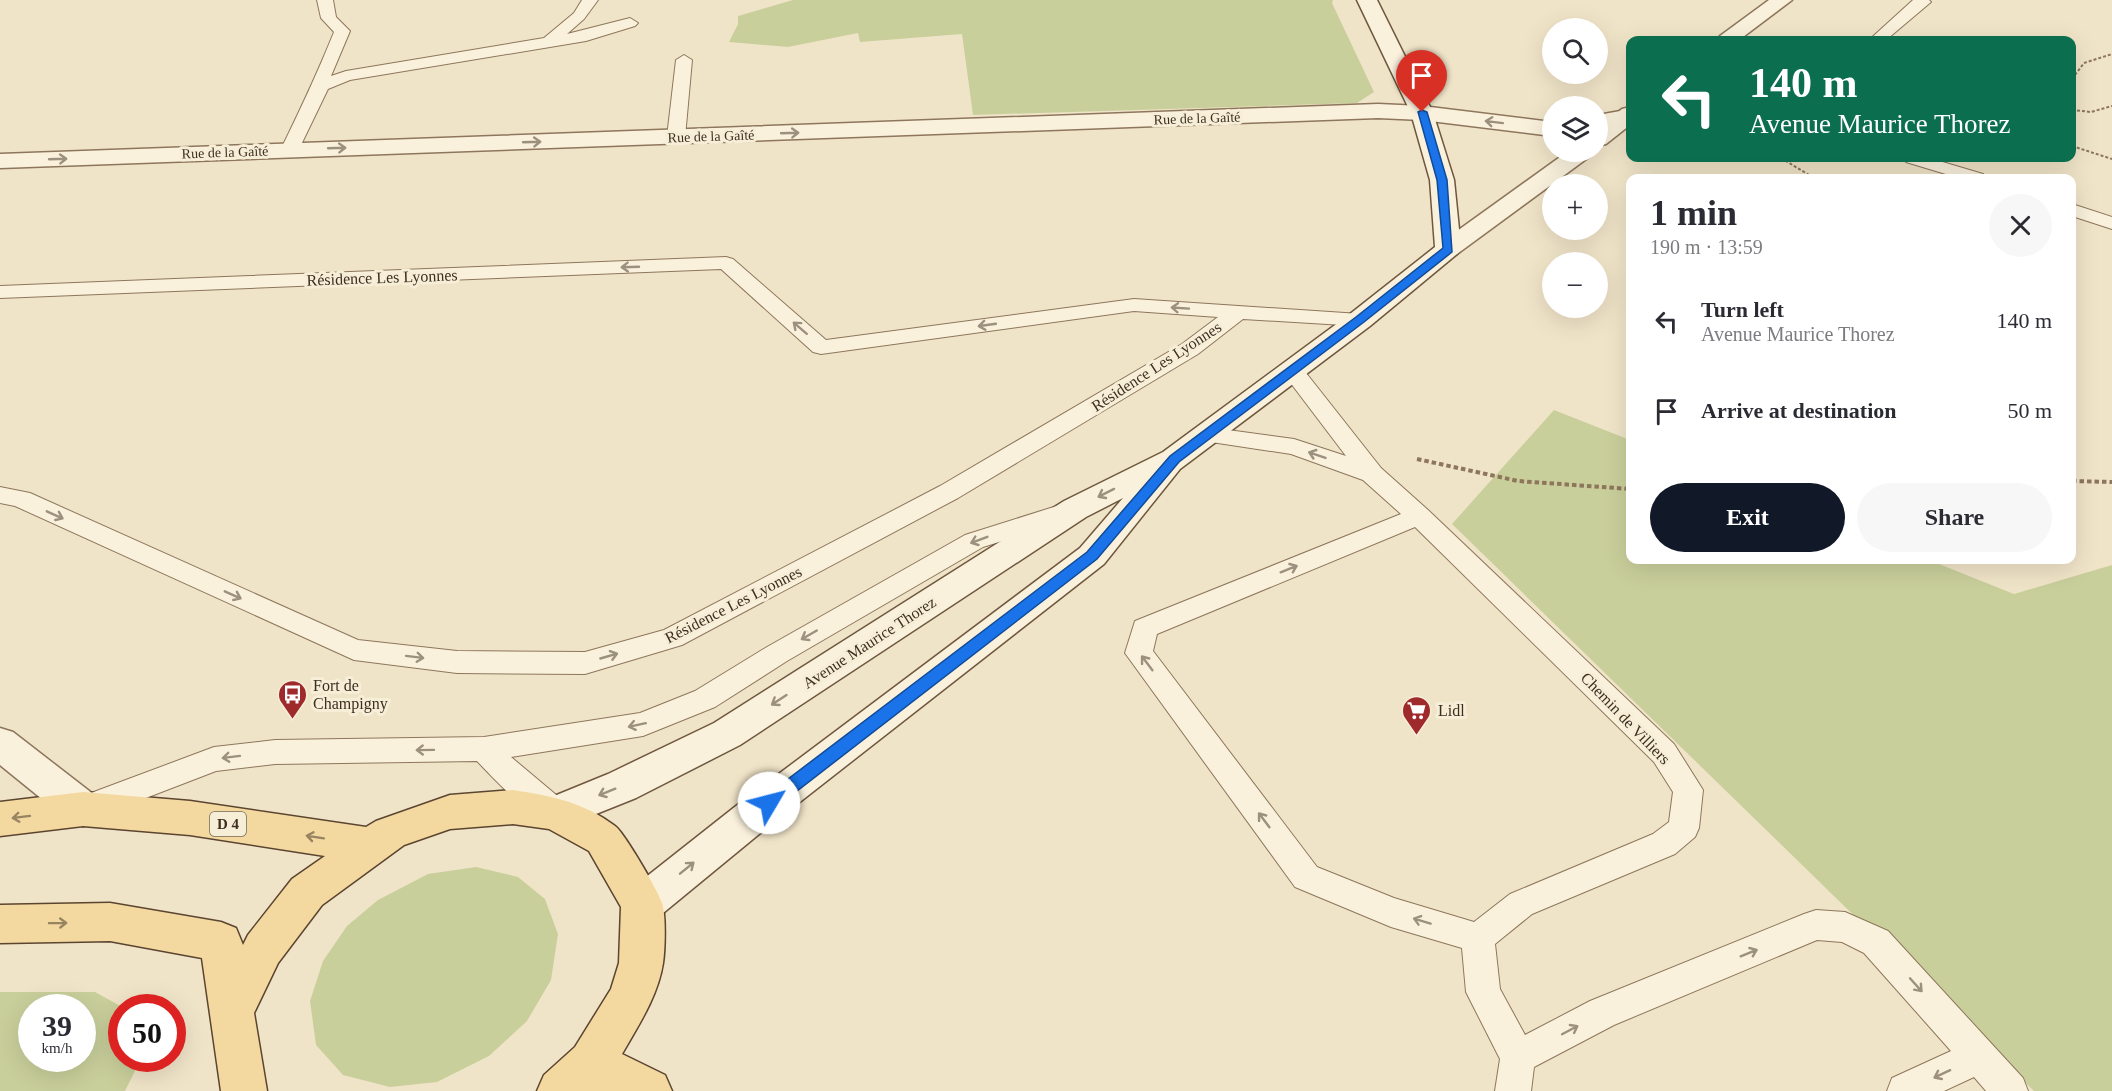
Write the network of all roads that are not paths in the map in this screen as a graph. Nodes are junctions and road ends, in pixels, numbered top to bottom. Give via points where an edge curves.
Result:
1 (325, 0) edge
2 (590, 0) edge
3 (1366, 0) edge
4 (1782, 0) edge
5 (1921, 0) edge
6 (630, 23) dead end
7 (1732, 36) edge
8 (1882, 36) edge
9 (548, 43) junction
10 (684, 60) dead end
11 (321, 86) junction
12 (1422, 112) junction
13 (1626, 116) edge
14 (1626, 118) edge
15 (1608, 120) edge
16 (1542, 128) edge
17 (1608, 131) edge
18 (676, 137) junction
19 (290, 149) junction
20 (0, 161) edge
21 (1567, 162) edge
22 (1925, 162) edge
23 (1963, 174) edge
24 (2076, 211) edge
25 (2112, 223) edge
26 (1448, 249) junction
27 (0, 292) edge
28 (1239, 312) junction
29 (1360, 320) junction
30 (1291, 369) junction
31 (1206, 435) junction
32 (1174, 459) junction
33 (1372, 474) junction
34 (0, 495) edge
35 (1075, 509) junction
36 (1419, 516) junction
37 (5, 747) edge
38 (484, 749) junction
39 (83, 809) junction
40 (556, 813) junction
41 (0, 819) edge
42 (373, 846) junction
43 (642, 905) junction
44 (0, 924) edge
45 (1478, 938) junction
46 (233, 1010) junction
47 (1979, 1056) junction
48 (1516, 1074) edge
49 (576, 1077) edge
50 (244, 1091) edge
51 (649, 1091) edge
52 (1905, 1091) edge
53 (2010, 1091) edge

1 - 11 lane via 329,21 342,31 321,76
2 - 9 lane via 579,16
3 - 12 street
4 - 7 street
5 - 8 lane
6 - 9 lane
9 - 11 lane via 346,76
10 - 18 lane
11 - 19 lane
16 -> 12 street, Rue de la Gaîté
18 -> 12 street, Rue de la Gaîté
12 - 26 street via 1442,180
13 - 15 street
14 - 17 street
19 -> 18 street, Rue de la Gaîté
20 -> 19 street, Rue de la Gaîté
21 - 26 street, Avenue Maurice Thorez
22 - 23 lane
24 - 25 lane
26 - 29 street, Avenue Maurice Thorez
28 -> 27 lane, Résidence Les Lyonnes via 1134,305 821,347 726,263
28 - 29 lane
34 -> 28 lane, Résidence Les Lyonnes via 21,500 354,650 457,662 585,663 672,638 949,492 1190,349
29 - 30 street, Avenue Maurice Thorez
30 - 31 street, Avenue Maurice Thorez
30 - 33 lane, Chemin de Villiers
31 - 32 street, Avenue Maurice Thorez
33 -> 31 lane, Chemin de Villiers via 1294,447
32 -> 35 street, Avenue Maurice Thorez
43 -> 32 street, Avenue Maurice Thorez via 1092,556
33 - 36 lane, Chemin de Villiers
35 -> 38 lane via 974,541 694,704 643,724
35 -> 40 street, Avenue Maurice Thorez via 727,734 622,786
36 - 45 lane, Chemin de Villiers via 1664,753 1688,790 1684,828 1664,844 1521,904
45 -> 36 lane via 1391,912 1306,877 1139,653 1145,627
37 - 39 street
38 -> 39 lane via 276,752 214,759
38 - 40 lane
39 -> 41 main road, D 4
42 -> 39 main road, D 4 via 190,818
40 - 42 main road via 513,807 450,812 390,833
40 - 43 main road via 603,839
42 - 46 main road via 307,892 263,949
43 - 49 main road via 641,963 630,998
44 -> 46 main road via 110,922 221,942
45 - 48 lane via 1483,992
46 - 50 main road
48 -> 47 lane via 1602,1013 1816,925 1845,927 1876,942
47 -> 52 lane
47 - 53 lane
49 - 51 main road

